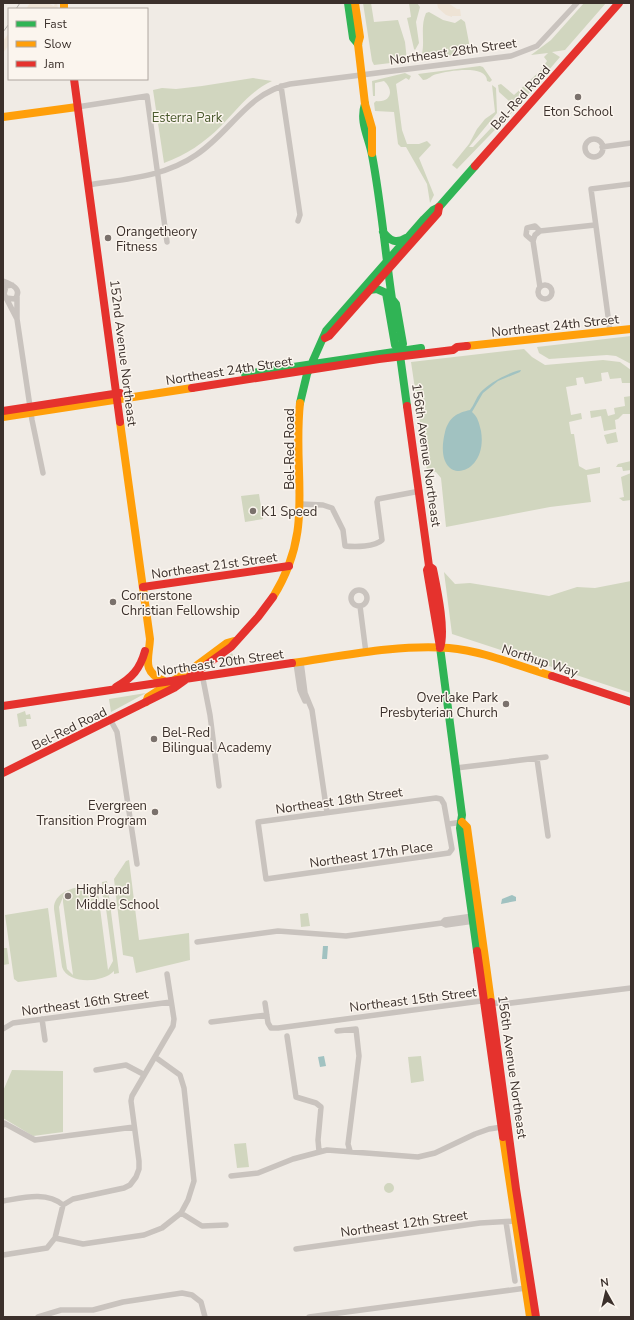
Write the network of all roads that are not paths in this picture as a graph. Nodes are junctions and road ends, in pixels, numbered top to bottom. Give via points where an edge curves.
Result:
1 (348, 3) edge
2 (355, 3) edge
3 (577, 3) edge
4 (619, 3) edge
5 (358, 44) junction
6 (361, 75) junction
7 (74, 80) edge
8 (281, 86) junction
9 (78, 107) junction
10 (3, 117) edge
11 (631, 143) edge
12 (602, 147) dead end
13 (158, 173) junction
14 (631, 184) edge
15 (88, 185) junction
16 (439, 207) junction
17 (298, 221) dead end
18 (595, 225) junction
19 (382, 231) junction
20 (536, 236) junction
21 (408, 237) junction
22 (167, 242) dead end
23 (387, 265) junction
24 (3, 281) edge
25 (12, 285) junction
26 (540, 287) dead end
27 (369, 290) junction
28 (3, 291) edge
29 (17, 297) junction
30 (6, 298) junction
31 (391, 302) junction
32 (17, 319) junction
33 (631, 329) edge
34 (610, 331) junction
35 (325, 338) junction
36 (400, 351) junction
37 (310, 367) junction
38 (217, 378) junction
39 (184, 383) junction
40 (201, 386) junction
41 (164, 392) junction
42 (117, 396) junction
43 (31, 410) junction
44 (3, 411) edge
45 (3, 417) edge
46 (43, 473) dead end
47 (420, 491) junction
48 (301, 504) junction
49 (289, 566) junction
50 (143, 587) junction
51 (360, 606) dead end
52 (148, 631) junction
53 (234, 641) junction
54 (440, 648) junction
55 (366, 653) junction
56 (219, 657) junction
57 (299, 663) junction
58 (265, 668) junction
59 (225, 672) junction
60 (188, 678) junction
61 (203, 679) junction
62 (175, 680) junction
63 (165, 681) junction
64 (111, 690) junction
65 (145, 702) junction
66 (631, 702) edge
67 (3, 706) edge
68 (111, 721) junction
69 (546, 758) dead end
70 (537, 759) junction
71 (456, 768) junction
72 (3, 773) edge
73 (219, 786) dead end
74 (327, 813) junction
75 (462, 822) junction
76 (449, 824) junction
77 (548, 836) dead end
78 (138, 864) dead end
79 (266, 879) joint
80 (473, 918) junction
81 (197, 942) dead end
82 (167, 974) dead end
83 (631, 988) edge
84 (171, 1002) junction
85 (488, 1002) junction
86 (265, 1003) dead end
87 (267, 1015) junction
88 (42, 1019) junction
89 (211, 1022) dead end
90 (3, 1028) edge
91 (337, 1031) dead end
92 (287, 1036) dead end
93 (45, 1040) dead end
94 (155, 1057) junction
95 (96, 1070) dead end
96 (143, 1074) junction
97 (3, 1124) edge
98 (134, 1127) junction
99 (502, 1127) junction
100 (319, 1151) junction
101 (350, 1151) junction
102 (231, 1176) dead end
103 (3, 1201) edge
104 (62, 1205) junction
105 (181, 1213) junction
106 (510, 1221) junction
107 (226, 1225) dead end
108 (55, 1238) junction
109 (296, 1249) dead end
110 (3, 1255) edge
111 (515, 1280) dead end
112 (526, 1288) junction
113 (319, 1316) edge
114 (38, 1317) edge
115 (205, 1317) edge
116 (309, 1317) edge
117 (530, 1317) edge
118 (536, 1317) edge

1 - 5 main road, 156th Avenue Northeast via 353,38
2 - 5 main road, 156th Avenue Northeast via 360,37
3 - 6 street, Northeast 28th Street via 537,46 526,52
4 - 16 main road, Bel-Red Road
5 - 6 main road, 156th Avenue Northeast
6 - 8 street, Northeast 28th Street
6 - 19 main road, 156th Avenue Northeast via 365,104 362,109 367,143 372,153
7 - 9 main road, 152nd Avenue Northeast
8 - 13 street, Northeast 28th Street via 253,100 217,139 196,155 184,163
8 - 17 street via 300,215
9 - 10 main road
9 - 13 street via 147,96
9 - 15 main road, 152nd Avenue Northeast
11 - 12 street
13 - 15 street, Northeast 28th Street
13 - 22 street
14 - 18 street via 591,189
15 - 42 main road, 152nd Avenue Northeast
16 - 21 main road, Bel-Red Road via 432,210
16 - 23 main road, Bel-Red Road via 438,213
18 - 20 street
18 - 34 street
19 - 21 main road via 394,242 400,242
19 - 23 main road, 156th Avenue Northeast
20 - 20 street via 535,226 527,228 526,235
20 - 26 street
21 - 23 main road, Bel-Red Road
23 - 27 main road, Bel-Red Road
23 - 31 main road, 156th Avenue Northeast
23 - 35 main road, Bel-Red Road via 326,331
24 - 25 street
25 - 28 street via 6,286
25 - 29 street via 18,290
27 - 31 main road via 383,291
27 - 35 main road, Bel-Red Road
28 - 30 street
29 - 30 street via 13,300
29 - 32 street
30 - 32 street
31 - 36 main road, 156th Avenue Northeast via 395,344
32 - 43 street
33 - 34 main road, Northeast 24th Street
34 - 36 main road, Northeast 24th Street
35 - 37 main road, Bel-Red Road
36 - 37 main road, Northeast 24th Street
36 - 47 main road, 156th Avenue Northeast
37 - 38 main road, Northeast 24th Street
37 - 40 main road, Northeast 24th Street
37 - 48 main road, Bel-Red Road via 300,410
38 - 39 main road, Northeast 24th Street
38 - 40 main road
39 - 41 main road
39 - 42 main road, Northeast 24th Street
40 - 41 main road, Northeast 24th Street
41 - 42 main road, Northeast 24th Street
42 - 43 main road, Northeast 24th Street
42 - 50 main road, 152nd Avenue Northeast
43 - 44 main road, Northeast 24th Street
43 - 45 main road, Northeast 24th Street
43 - 46 street
47 - 48 street via 378,499 382,540 354,547 345,546 343,530 332,508
47 - 54 main road, 156th Avenue Northeast via 429,566 434,569 436,583 443,638
48 - 49 main road, Bel-Red Road via 299,525
49 - 50 main road, Northeast 21st Street
49 - 53 main road, Bel-Red Road via 270,602
50 - 52 main road, 152nd Avenue Northeast
51 - 55 street
52 - 63 main road via 151,639 148,671 155,678
52 - 64 main road via 144,657 137,672
53 - 56 main road, Bel-Red Road via 231,648
53 - 62 main road, Bel-Red Road via 227,643
54 - 55 main road, Northeast 20th Street
54 - 66 main road, Northup Way via 483,654
54 - 71 main road, 156th Avenue Northeast
55 - 57 main road, Northeast 20th Street
56 - 59 main road via 217,666
56 - 60 main road, Bel-Red Road
57 - 58 main road, Northeast 20th Street
57 - 74 street via 302,696 311,707
58 - 59 main road, Northeast 20th Street
58 - 61 main road via 255,673
59 - 60 main road, Northeast 20th Street
60 - 61 main road
60 - 62 main road, Northeast 20th Street
60 - 65 main road, Bel-Red Road via 149,703
61 - 73 street
62 - 63 main road, Northeast 20th Street
62 - 65 main road, Bel-Red Road via 147,698
63 - 64 main road, Northeast 20th Street
64 - 67 main road, Northeast 20th Street
65 - 68 main road, Bel-Red Road
68 - 72 main road, Bel-Red Road
68 - 78 street via 117,732
69 - 70 street
70 - 71 street
70 - 77 street
71 - 75 main road, 156th Avenue Northeast
74 - 76 street, Northeast 18th Street via 439,798 444,804
74 - 79 street, Northeast 18th Street via 258,822
75 - 76 street
75 - 80 main road, 156th Avenue Northeast via 460,828
75 - 85 main road, 156th Avenue Northeast via 467,827
76 - 79 street, Northeast 17th Place via 452,849 447,854
80 - 81 street via 346,936 278,931
80 - 85 main road, 156th Avenue Northeast
82 - 84 street
83 - 85 street, Northeast 15th Street via 503,1004
84 - 88 street, Northeast 16th Street
84 - 94 street via 174,1019 172,1026
85 - 87 street, Northeast 15th Street via 278,1028 271,1028
85 - 99 main road, 156th Avenue Northeast
85 - 118 main road, 156th Avenue Northeast
86 - 87 street, Northeast 15th Street
87 - 89 street
88 - 90 street, Northeast 16th Street via 13,1023
88 - 93 street
91 - 101 street via 356,1029 359,1056 348,1144
92 - 100 street via 294,1093 298,1099 316,1103 321,1107
94 - 96 street
94 - 105 street via 180,1075 184,1088 194,1181
95 - 96 street via 126,1065
96 - 98 street via 131,1101
97 - 98 street via 35,1140
98 - 104 street via 139,1169 130,1185 74,1199
99 - 101 street via 475,1134 418,1158
99 - 106 main road, 156th Avenue Northeast
100 - 101 street
100 - 102 street via 258,1172
103 - 104 street via 41,1197 50,1198
104 - 108 street
105 - 107 street via 202,1226
105 - 108 street via 162,1228 144,1235 83,1244
106 - 109 street, Northeast 12th Street
106 - 111 street
106 - 112 main road, 156th Avenue Northeast
108 - 110 street via 47,1248
112 - 113 street
112 - 117 main road, 156th Avenue Northeast
113 - 116 street
114 - 115 street via 60,1310 93,1310 123,1302 182,1293 196,1297 201,1302

